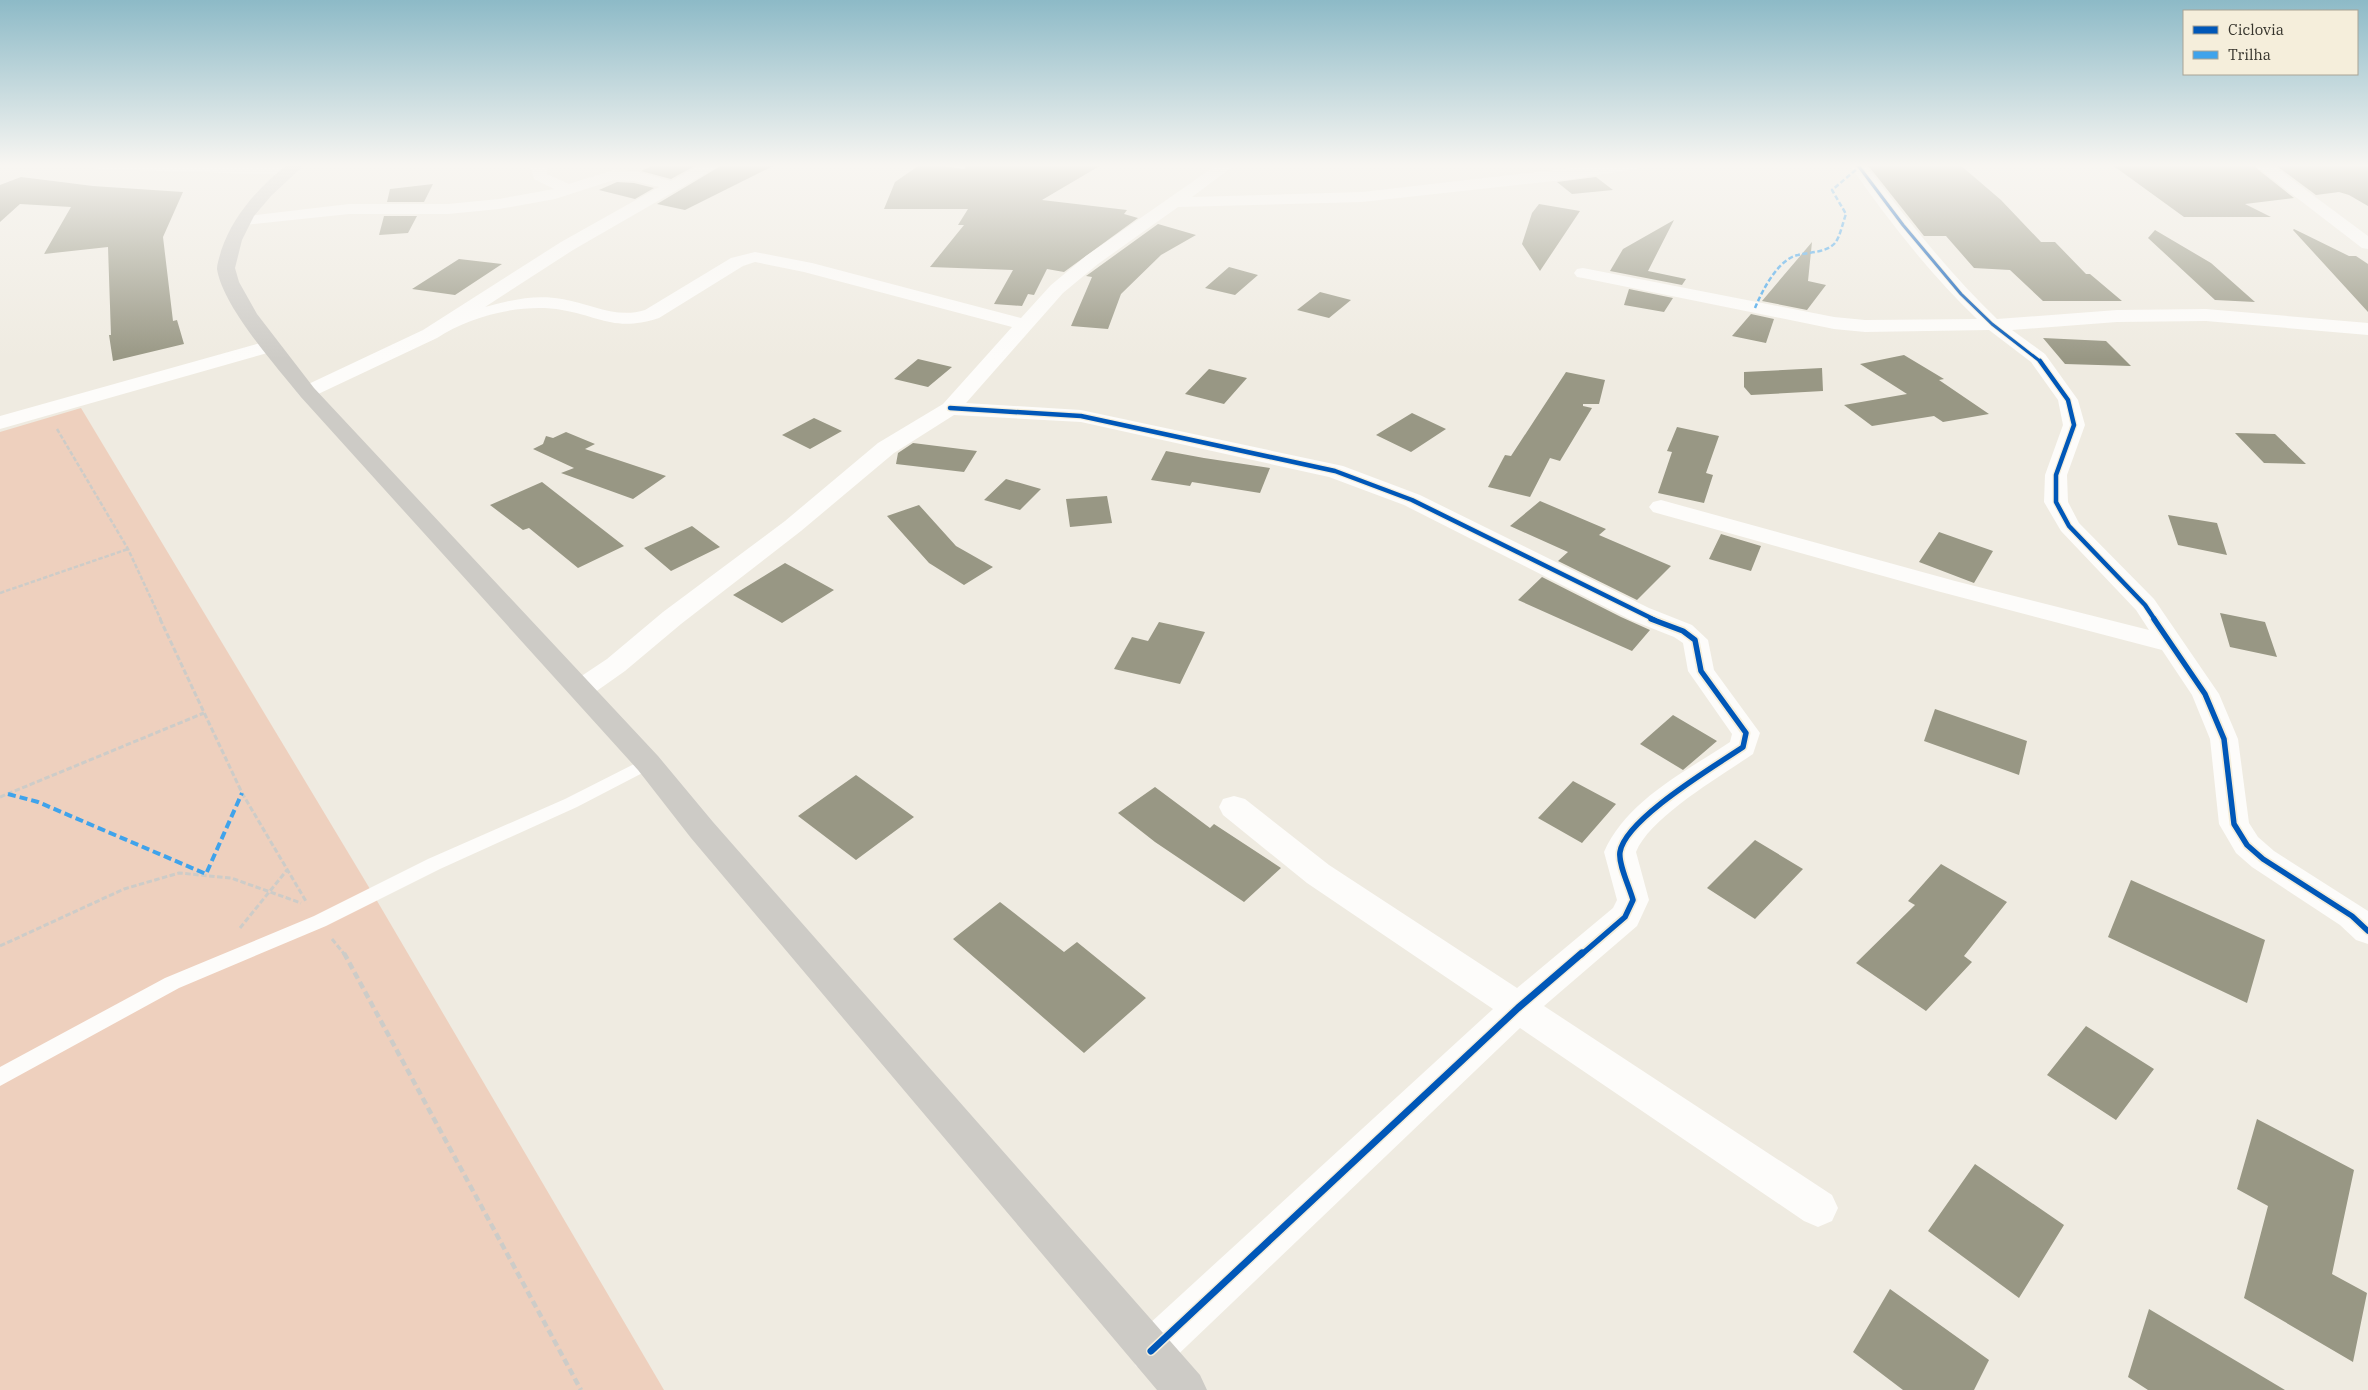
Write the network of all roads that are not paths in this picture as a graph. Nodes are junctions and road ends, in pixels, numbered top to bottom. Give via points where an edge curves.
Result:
1 (239, 229) edge
2 (598, 229) edge
3 (1135, 229) edge
4 (1905, 229) edge
5 (2348, 229) edge
6 (2368, 244) edge
7 (1583, 273) dead end
8 (449, 322) junction
9 (1992, 324) junction
10 (1025, 325) junction
11 (2368, 329) edge
12 (270, 346) junction
13 (308, 392) junction
14 (950, 408) junction
15 (0, 423) edge
16 (1661, 507) dead end
17 (2172, 644) junction
18 (581, 689) junction
19 (648, 763) junction
20 (1234, 807) dead end
21 (2368, 931) edge
22 (1518, 1008) junction
23 (0, 1077) edge
24 (1818, 1208) dead end
25 (1151, 1351) junction
26 (1185, 1390) edge

1 - 12 main road via 226,267 234,291
2 - 8 street via 520,274
3 - 10 street via 1057,289
4 - 9 street via 1961,294
5 - 6 street
7 - 9 street via 1834,323 1893,327
8 - 10 street via 547,303 616,320 640,320 737,262 755,258 806,267
8 - 13 street
9 - 11 street via 2117,316 2206,315
9 - 17 street via 2038,358 2068,400 2074,425 2056,475 2056,502 2069,526 2145,604
10 - 14 street
12 - 13 main road
12 - 15 street
13 - 18 main road
14 - 18 street via 886,448 793,526
14 - 22 street via 1081,416 1335,471 1412,500 1640,614 1683,631 1695,640 1701,671 1746,733 1743,747 1639,821 1623,840 1620,854 1633,900 1625,917
16 - 17 street
17 - 21 street via 2204,694 2224,739 2234,824 2247,845 2263,859 2352,916
18 - 19 main road
19 - 23 lane via 571,803 434,864 320,921 172,983
19 - 25 main road via 708,838
20 - 22 street via 1318,874
22 - 24 street
22 - 25 street
25 - 26 main road

